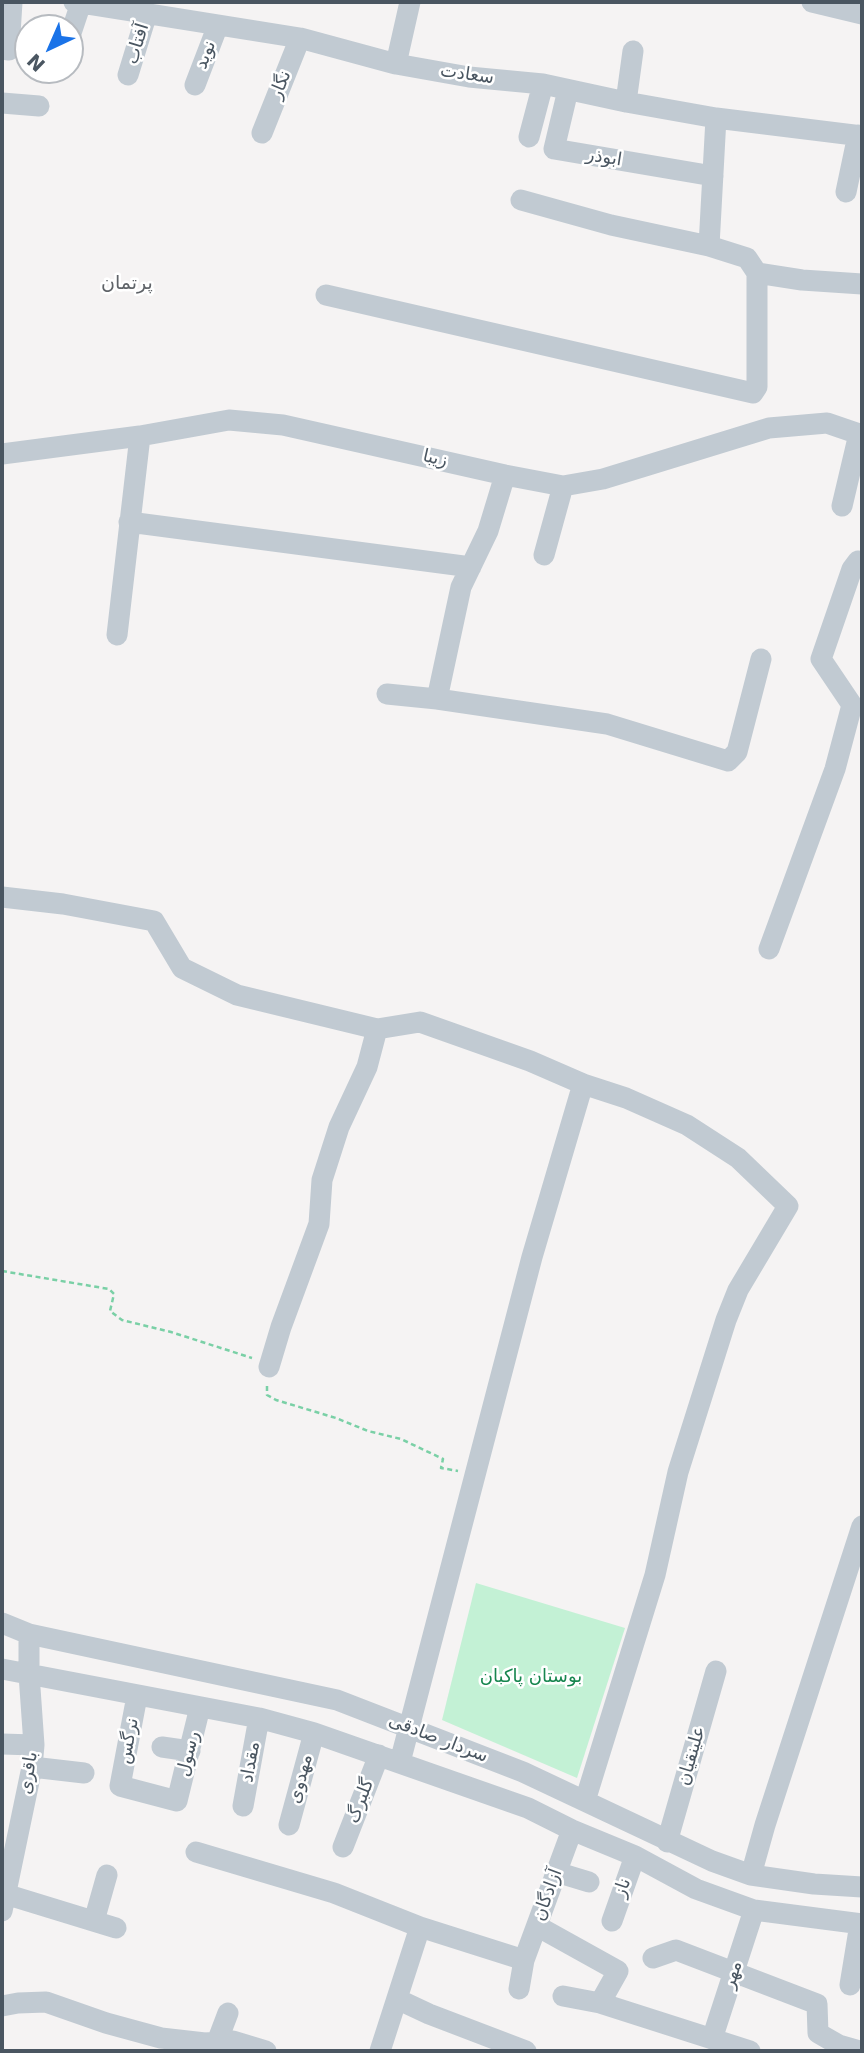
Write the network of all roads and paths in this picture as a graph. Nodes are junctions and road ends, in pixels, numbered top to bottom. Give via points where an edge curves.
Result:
1 (12, 2) edge
2 (77, 2) edge
3 (410, 2) edge
4 (812, 2) edge
5 (147, 13) junction
6 (862, 14) edge
7 (218, 24) junction
8 (300, 38) junction
9 (2, 49) edge
10 (633, 51) dead end
11 (396, 64) junction
12 (128, 75) dead end
13 (542, 84) junction
14 (195, 85) dead end
15 (568, 90) junction
16 (626, 102) junction
17 (2, 103) edge
18 (39, 106) dead end
19 (716, 118) junction
20 (262, 133) dead end
21 (860, 135) edge
22 (529, 137) dead end
23 (713, 176) junction
24 (846, 192) dead end
25 (521, 200) dead end
26 (709, 246) junction
27 (757, 273) junction
28 (862, 284) edge
29 (326, 295) dead end
30 (861, 434) edge
31 (140, 436) junction
32 (2, 454) edge
33 (505, 475) junction
34 (564, 486) junction
35 (842, 506) dead end
36 (129, 522) junction
37 (544, 555) dead end
38 (862, 563) edge
39 (471, 567) junction
40 (117, 635) dead end
41 (761, 659) dead end
42 (387, 694) dead end
43 (437, 699) junction
44 (2, 897) edge
45 (769, 949) dead end
46 (377, 1029) junction
47 (583, 1084) junction
48 (2, 1271) edge
49 (269, 1367) junction
50 (475, 1475) junction
51 (862, 1526) edge
52 (2, 1623) edge
53 (29, 1634) junction
54 (2, 1669) edge
55 (716, 1671) dead end
56 (29, 1674) junction
57 (137, 1696) junction
58 (200, 1707) junction
59 (259, 1718) junction
60 (409, 1728) junction
61 (314, 1733) junction
62 (2, 1744) edge
63 (34, 1745) junction
64 (162, 1747) dead end
65 (190, 1751) junction
66 (379, 1755) junction
67 (400, 1762) junction
68 (32, 1767) junction
69 (84, 1773) dead end
70 (538, 1779) junction
71 (177, 1801) joint
72 (585, 1801) junction
73 (243, 1806) dead end
74 (528, 1808) junction
75 (289, 1825) dead end
76 (572, 1830) junction
77 (667, 1842) junction
78 (343, 1846) dead end
79 (196, 1852) dead end
80 (635, 1856) junction
81 (6, 1869) edge
82 (556, 1872) junction
83 (107, 1875) dead end
84 (751, 1875) junction
85 (589, 1882) dead end
86 (862, 1887) edge
87 (4, 1903) edge
88 (754, 1910) junction
89 (94, 1921) junction
90 (612, 1921) dead end
91 (861, 1924) edge
92 (537, 1926) junction
93 (420, 1927) junction
94 (116, 1928) dead end
95 (653, 1958) dead end
96 (524, 1960) junction
97 (734, 1972) junction
98 (850, 1985) dead end
99 (519, 1989) dead end
100 (563, 1996) dead end
101 (397, 1999) junction
102 (600, 2003) junction
103 (2, 2006) edge
104 (228, 2013) dead end
105 (712, 2039) junction
106 (218, 2042) junction
107 (687, 2042) edge
108 (742, 2050) edge
109 (260, 2051) edge
110 (380, 2051) edge
111 (526, 2051) edge
112 (860, 2051) edge

1 - 9 street via 9,50
2 - 5 street, سعادت
3 - 11 street
4 - 6 street
5 - 7 street, سعادت
5 - 12 street, آفتاب
7 - 8 street, سعادت
7 - 14 street, نوید
8 - 11 street, سعادت
8 - 20 street, نگار
10 - 16 street
11 - 13 street, سعادت
13 - 15 street, سعادت
13 - 22 street
15 - 16 street, سعادت
15 - 23 street, ابوذر via 554,149
16 - 19 street, سعادت
17 - 18 street
19 - 21 street, سعادت
19 - 23 street
21 - 24 street
23 - 26 street
25 - 26 street
26 - 27 street via 747,258
27 - 28 street
27 - 29 street via 757,387 753,394
30 - 34 street, زیبا via 827,423 769,428 603,479
30 - 35 street
31 - 32 street, زیبا
31 - 33 street, زیبا via 229,421 283,425
31 - 36 street
33 - 34 street, زیبا
33 - 39 street
34 - 37 street
36 - 39 street
36 - 40 street
38 - 45 street via 858,561 852,569 821,659 852,705 835,769
39 - 43 street via 461,587
41 - 43 street via 737,752 728,761 607,724
42 - 43 street
44 - 46 street via 153,921 182,968 237,995
46 - 47 street via 420,1022 530,1060
46 - 49 street via 367,1068 339,1127 322,1180 319,1224
47 - 50 street
47 - 72 street via 687,1125 738,1158 788,1206 738,1290 726,1320 678,1472 655,1575
48 - 49 path via 109,1289 114,1294 110,1311 122,1320 197,1340
49 - 50 path via 267,1395 276,1401 401,1439 443,1459 441,1468
50 - 60 street
51 - 84 street
52 - 53 street, سردار صادقی
53 - 56 street, باقری
53 - 60 street, سردار صادقی via 337,1700
54 - 56 street
55 - 77 street, علینقیان
56 - 57 street
56 - 63 street, باقری
57 - 58 street
57 - 71 street, نرگس via 120,1786
58 - 59 street
58 - 65 street, رسول
59 - 61 street
59 - 73 street, مقداد
60 - 67 street
60 - 70 street, سردار صادقی
61 - 66 street
61 - 75 street, مهدوی
62 - 63 street
63 - 68 street, باقری
64 - 65 street
65 - 71 street, رسول
66 - 67 street
66 - 78 street, گلبرگ
67 - 74 street
68 - 69 street
68 - 81 street, باقری
70 - 72 street, سردار صادقی
70 - 74 street
72 - 77 street, سردار صادقی
74 - 76 street
76 - 80 street
76 - 82 street, آزادگان
77 - 84 street, سردار صادقی
79 - 93 street via 334,1893
80 - 88 street via 696,1889
80 - 90 street, ناز
81 - 87 street, باقری
82 - 85 street
82 - 92 street, آزادگان
83 - 89 street
84 - 86 street, سردار صادقی
87 - 89 street
88 - 91 street
88 - 97 street, مهر
89 - 94 street
91 - 98 street
92 - 96 street, آزادگان
92 - 102 street via 618,1971
93 - 96 street
93 - 101 street
95 - 97 street via 676,1950
96 - 99 street, آزادگان
97 - 105 street, مهر
97 - 112 street via 817,2004 818,2033
100 - 102 street
101 - 110 street
101 - 111 street
102 - 107 street
103 - 106 street via 46,2002 161,2038
104 - 106 street
105 - 107 street
105 - 108 street
106 - 109 street via 233,2041

